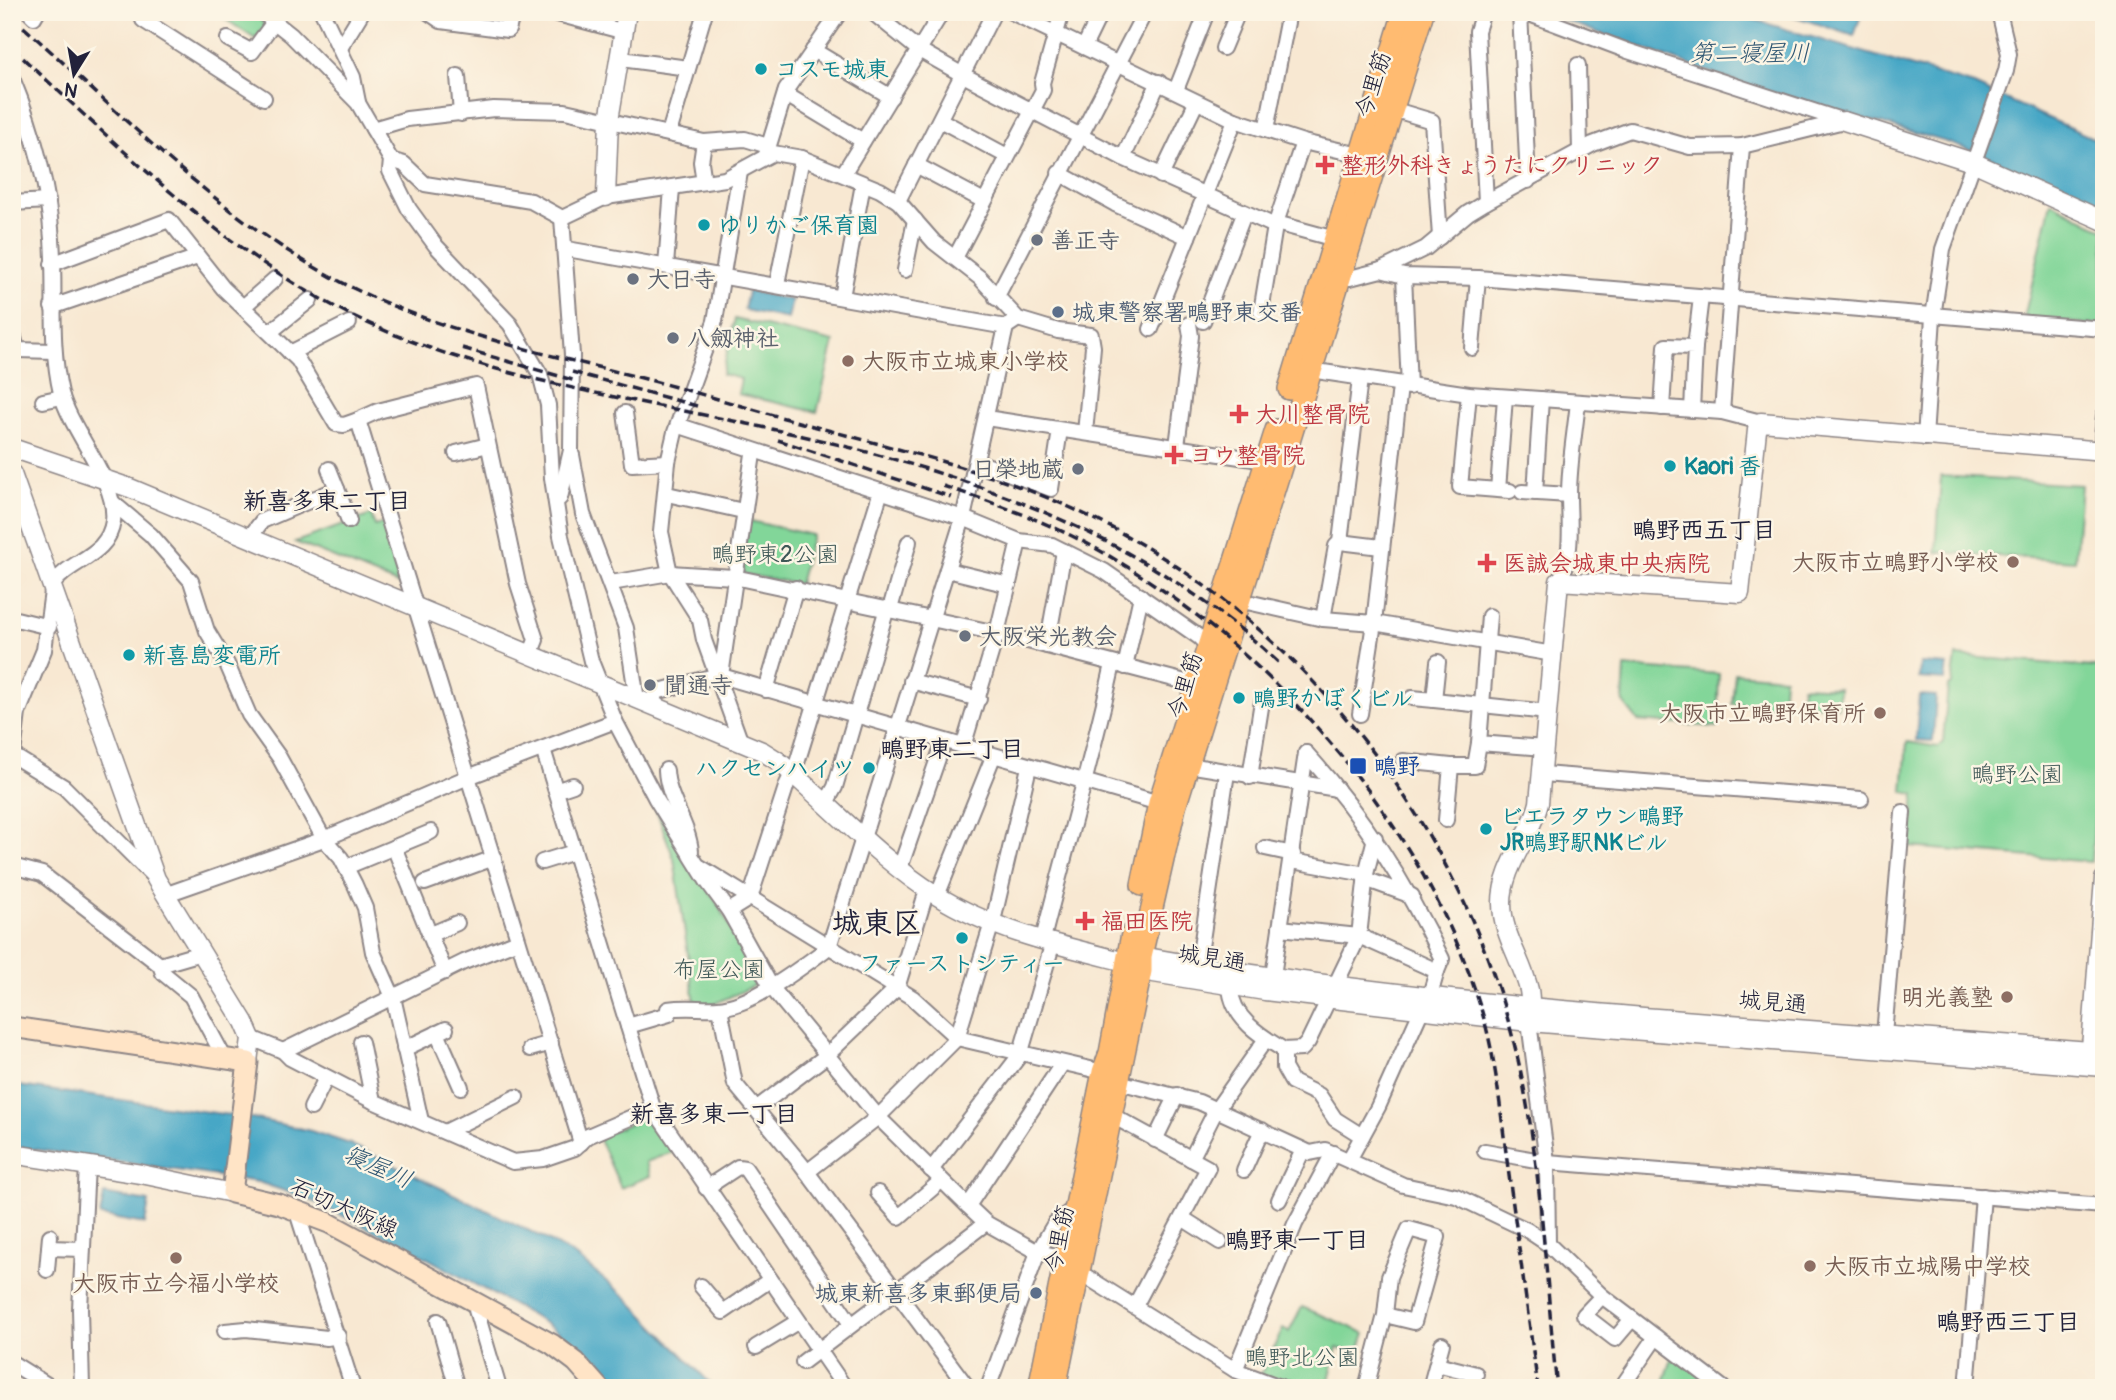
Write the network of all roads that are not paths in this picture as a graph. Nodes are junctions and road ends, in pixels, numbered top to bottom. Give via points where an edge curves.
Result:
1 (29, 12) edge
2 (37, 12) edge
3 (262, 12) edge
4 (322, 12) edge
5 (362, 12) edge
6 (428, 12) edge
7 (513, 12) edge
8 (550, 12) edge
9 (627, 12) edge
10 (705, 12) edge
11 (840, 12) edge
12 (872, 12) edge
13 (942, 12) edge
14 (994, 12) edge
15 (1011, 12) edge
16 (1062, 12) edge
17 (1101, 12) edge
18 (1145, 12) edge
19 (1207, 12) edge
20 (1238, 12) edge
21 (1289, 12) edge
22 (1404, 12) edge
23 (1423, 12) edge
24 (1483, 12) edge
25 (1522, 12) edge
26 (2000, 12) edge
27 (140, 15) edge
28 (275, 22) junction
29 (625, 32) junction
30 (1055, 33) junction
31 (228, 39) dead end
32 (1084, 47) junction
33 (340, 48) junction
34 (1223, 48) dead end
35 (813, 50) junction
36 (919, 50) junction
37 (621, 59) junction
38 (1118, 62) junction
39 (1578, 65) dead end
40 (688, 68) junction
41 (963, 75) junction
42 (458, 76) dead end
43 (12, 78) edge
44 (1159, 82) junction
45 (1176, 90) junction
46 (785, 94) junction
47 (891, 97) junction
48 (264, 98) dead end
49 (358, 103) junction
50 (1196, 103) junction
51 (1392, 108) junction
52 (1032, 111) junction
53 (461, 114) junction
54 (609, 120) junction
55 (940, 120) junction
56 (1235, 120) junction
57 (1844, 121) junction
58 (373, 129) junction
59 (1266, 130) junction
60 (669, 132) junction
61 (1079, 136) junction
62 (863, 141) junction
63 (704, 142) junction
64 (1303, 142) junction
65 (1742, 146) junction
66 (1580, 151) junction
67 (767, 152) junction
68 (1360, 155) junction
69 (1007, 156) junction
70 (802, 158) junction
71 (1123, 158) junction
72 (1976, 159) junction
73 (391, 160) junction
74 (916, 165) junction
75 (740, 172) junction
76 (1059, 173) junction
77 (844, 174) junction
78 (1161, 176) junction
79 (1528, 181) junction
80 (704, 182) junction
81 (863, 184) junction
82 (672, 188) junction
83 (606, 197) junction
84 (1204, 197) junction
85 (48, 201) junction
86 (898, 201) junction
87 (984, 201) junction
88 (1486, 202) junction
89 (12, 203) edge
90 (1244, 215) junction
91 (562, 218) junction
92 (915, 220) junction
93 (2104, 221) edge
94 (1276, 225) junction
95 (1188, 237) junction
96 (1440, 237) junction
97 (1335, 239) junction
98 (567, 249) junction
99 (198, 257) junction
100 (955, 258) junction
101 (52, 264) junction
102 (666, 267) junction
103 (1381, 270) junction
104 (905, 271) dead end
105 (1332, 274) junction
106 (724, 276) junction
107 (1404, 276) junction
108 (1478, 278) junction
109 (275, 279) dead end
110 (776, 284) junction
111 (842, 297) junction
112 (1701, 297) junction
113 (996, 298) junction
114 (310, 300) dead end
115 (1733, 300) junction
116 (52, 307) junction
117 (243, 307) junction
118 (1261, 312) dead end
119 (1933, 317) junction
120 (349, 323) dead end
121 (1012, 323) junction
122 (12, 329) edge
123 (1151, 329) dead end
124 (2104, 329) edge
125 (270, 332) junction
126 (1695, 347) junction
127 (1472, 348) dead end
128 (54, 351) junction
129 (290, 353) junction
130 (1310, 370) junction
131 (1360, 379) junction
132 (1404, 386) junction
133 (1469, 394) junction
134 (62, 397) junction
135 (1505, 397) junction
136 (1541, 399) junction
137 (43, 401) dead end
138 (1578, 402) junction
139 (1662, 408) junction
140 (1692, 411) junction
141 (1722, 412) junction
142 (625, 413) dead end
143 (2104, 415) edge
144 (986, 418) junction
145 (358, 420) junction
146 (1761, 422) junction
147 (680, 426) junction
148 (1060, 430) junction
149 (1084, 433) junction
150 (1925, 438) junction
151 (550, 441) junction
152 (571, 444) junction
153 (488, 445) junction
154 (1177, 446) junction
155 (12, 448) edge
156 (2102, 451) edge
157 (456, 453) dead end
158 (752, 454) dead end
159 (1266, 461) junction
160 (668, 462) junction
161 (978, 462) junction
162 (329, 469) dead end
163 (12, 474) edge
164 (100, 477) junction
165 (337, 489) junction
166 (881, 491) junction
167 (1516, 492) junction
168 (667, 494) junction
169 (1569, 495) junction
170 (112, 502) junction
171 (743, 511) junction
172 (557, 513) junction
173 (963, 518) junction
174 (349, 521) dead end
175 (249, 538) junction
176 (1019, 541) junction
177 (909, 542) dead end
178 (1340, 542) junction
179 (1381, 547) junction
180 (1064, 551) junction
181 (947, 570) junction
182 (670, 573) junction
183 (734, 577) junction
184 (1559, 581) junction
185 (611, 583) junction
186 (53, 584) junction
187 (1009, 585) junction
188 (796, 588) junction
189 (1142, 596) junction
190 (847, 598) junction
191 (1231, 599) junction
192 (417, 607) junction
193 (889, 609) junction
194 (1489, 616) dead end
195 (12, 618) edge
196 (931, 618) junction
197 (1322, 619) junction
198 (1374, 623) junction
199 (49, 627) junction
200 (997, 633) junction
201 (1485, 642) junction
202 (1047, 646) junction
203 (1209, 647) junction
204 (1553, 654) junction
205 (530, 655) junction
206 (1438, 662) dead end
207 (1119, 665) junction
208 (718, 675) junction
209 (911, 681) junction
210 (600, 684) junction
211 (1197, 685) junction
212 (766, 690) junction
213 (17, 698) edge
214 (1412, 698) dead end
215 (979, 699) junction
216 (1434, 700) junction
217 (1262, 701) dead end
218 (644, 702) junction
219 (815, 704) junction
220 (1481, 706) junction
221 (1548, 712) junction
222 (1360, 714) dead end
223 (856, 716) junction
224 (615, 722) junction
225 (897, 728) junction
226 (944, 741) junction
227 (741, 743) junction
228 (1479, 743) junction
229 (963, 747) junction
230 (1545, 748) junction
231 (544, 749) junction
232 (13, 755) edge
233 (993, 757) junction
234 (1403, 761) dead end
235 (1188, 765) junction
236 (1451, 766) junction
237 (1029, 767) junction
238 (666, 770) dead end
239 (792, 773) junction
240 (1227, 773) junction
241 (1543, 774) junction
242 (468, 777) junction
243 (1250, 777) junction
244 (1082, 783) junction
245 (573, 785) dead end
246 (1304, 786) junction
247 (1337, 789) junction
248 (558, 790) junction
249 (1861, 799) dead end
250 (826, 803) junction
251 (1159, 803) junction
252 (1903, 812) dead end
253 (1446, 820) dead end
254 (431, 832) dead end
255 (863, 836) junction
256 (1375, 838) junction
257 (324, 839) junction
258 (394, 847) junction
259 (1265, 848) dead end
260 (575, 852) junction
261 (494, 858) junction
262 (1292, 858) junction
263 (695, 860) junction
264 (542, 862) dead end
265 (12, 866) edge
266 (346, 867) junction
267 (900, 868) junction
268 (1365, 877) junction
269 (156, 879) junction
270 (2104, 879) edge
271 (425, 883) dead end
272 (932, 893) junction
273 (167, 894) junction
274 (1412, 896) junction
275 (750, 898) junction
276 (729, 911) junction
277 (457, 923) dead end
278 (991, 923) junction
279 (1280, 928) junction
280 (429, 935) junction
281 (1359, 936) junction
282 (1048, 940) junction
283 (518, 941) junction
284 (829, 947) junction
285 (201, 953) junction
286 (1136, 963) junction
287 (160, 965) junction
288 (1198, 967) junction
289 (1437, 971) junction
290 (444, 972) junction
291 (1273, 976) junction
292 (1230, 986) junction
293 (772, 988) junction
294 (897, 988) junction
295 (1331, 991) junction
296 (393, 998) junction
297 (1426, 1002) junction
298 (720, 1008) junction
299 (1530, 1014) junction
300 (628, 1026) junction
301 (12, 1027) edge
302 (1884, 1035) junction
303 (251, 1038) junction
304 (957, 1038) junction
305 (1266, 1039) junction
306 (361, 1042) dead end
307 (551, 1043) junction
308 (404, 1049) junction
309 (530, 1049) dead end
310 (1284, 1050) junction
311 (283, 1051) junction
312 (1020, 1055) junction
313 (826, 1056) junction
314 (225, 1059) junction
315 (2097, 1059) edge
316 (248, 1062) junction
317 (1062, 1064) junction
318 (1111, 1077) junction
319 (326, 1078) junction
320 (461, 1079) dead end
321 (1177, 1096) junction
322 (516, 1097) dead end
323 (373, 1101) junction
324 (311, 1108) dead end
325 (653, 1108) junction
326 (756, 1109) junction
327 (1216, 1110) junction
328 (1111, 1115) junction
329 (878, 1117) junction
330 (421, 1121) junction
331 (1262, 1130) junction
332 (445, 1132) junction
333 (1362, 1136) junction
334 (1155, 1140) junction
335 (581, 1143) junction
336 (1303, 1150) junction
337 (1485, 1151) dead end
338 (1333, 1153) junction
339 (12, 1154) edge
340 (1191, 1159) junction
341 (1349, 1160) junction
342 (1547, 1162) junction
343 (87, 1165) junction
344 (1244, 1170) dead end
345 (807, 1171) junction
346 (936, 1176) junction
347 (232, 1187) junction
348 (706, 1188) junction
349 (878, 1193) dead end
350 (1983, 1196) junction
351 (1279, 1200) dead end
352 (968, 1206) junction
353 (2104, 1206) edge
354 (1076, 1207) junction
355 (296, 1209) junction
356 (1182, 1218) junction
357 (986, 1223) junction
358 (1220, 1242) dead end
359 (1548, 1244) junction
360 (82, 1249) junction
361 (1038, 1252) junction
362 (1073, 1265) junction
363 (47, 1270) dead end
364 (769, 1280) junction
365 (701, 1286) dead end
366 (896, 1291) junction
367 (1602, 1296) junction
368 (1135, 1306) junction
369 (476, 1310) dead end
370 (1385, 1315) junction
371 (1632, 1319) junction
372 (438, 1321) dead end
373 (797, 1322) junction
374 (851, 1324) junction
375 (225, 1331) dead end
376 (338, 1336) junction
377 (1656, 1337) junction
378 (1442, 1344) dead end
379 (756, 1347) dead end
380 (816, 1350) junction
381 (803, 1362) dead end
382 (12, 1363) edge
383 (1437, 1364) junction
384 (1235, 1370) junction
385 (1476, 1374) dead end
386 (28, 1381) edge
387 (594, 1386) edge
388 (52, 1388) edge
389 (82, 1388) edge
390 (353, 1388) edge
391 (457, 1388) edge
392 (499, 1388) edge
393 (845, 1388) edge
394 (968, 1388) edge
395 (988, 1388) edge
396 (1039, 1388) edge
397 (1055, 1388) edge
398 (1283, 1388) edge
399 (1366, 1388) edge
400 (1430, 1388) edge
401 (1621, 1388) edge
402 (1723, 1388) edge
403 (1967, 1388) edge

1 - 2 street via 34,17
3 - 28 street
4 - 33 street
5 - 33 street
6 - 7 street via 441,21 509,30
8 - 29 street
9 - 29 street
10 - 40 street
11 - 35 street
12 - 36 street
13 - 36 street
14 - 41 street
15 - 30 street
16 - 30 street
17 - 32 street
18 - 38 street
19 - 45 street
20 - 34 street
21 - 59 street
22 - 68 main road, 今里筋
23 - 51 main road, 今里筋
24 - 88 street via 1477,32
25 - 57 street
25 - 79 street
26 - 72 street via 2009,54
27 - 48 street
28 - 31 street via 252,52
28 - 49 street
29 - 37 street
30 - 32 street
30 - 52 street via 1043,90
32 - 38 street
33 - 49 street
35 - 46 street
35 - 47 street
36 - 41 street
36 - 47 street
37 - 40 street
37 - 54 street
38 - 44 street
38 - 61 street
39 - 66 street
40 - 60 street
41 - 52 street
41 - 55 street
42 - 53 street
43 - 85 street via 30,120
44 - 45 street
44 - 71 street
45 - 50 street
46 - 62 street
46 - 67 street
47 - 62 street
49 - 58 street
50 - 56 street
50 - 78 street
51 - 96 street via 1432,121
51 - 105 main road, 今里筋
52 - 61 street
52 - 69 street
53 - 54 street via 494,109 552,111
53 - 58 street via 407,119
54 - 60 street
54 - 83 street
55 - 69 street
55 - 74 street
56 - 59 street
56 - 84 street
57 - 65 street
57 - 72 street
58 - 73 street
59 - 64 street
60 - 63 street
61 - 71 street
61 - 76 street
62 - 77 street
63 - 67 street via 745,139
63 - 80 street
64 - 68 street
64 - 94 street
65 - 66 street via 1690,147 1630,130
65 - 115 street
66 - 79 street
67 - 70 street
67 - 75 street
68 - 97 main road, 今里筋
69 - 87 street
70 - 77 street
70 - 110 street
71 - 78 street
72 - 93 street
72 - 119 street via 1943,249
73 - 91 street via 404,164 425,184 531,201
73 - 151 street via 390,171 409,209 436,246 522,340 544,388
74 - 86 street
74 - 87 street
75 - 80 street
75 - 106 street
76 - 95 street
76 - 113 street
77 - 81 street
78 - 84 street
79 - 88 street
80 - 82 street
81 - 86 street
81 - 111 street
82 - 83 street
82 - 102 street
83 - 91 street
84 - 90 street
84 - 95 street
85 - 89 street
85 - 101 street
86 - 92 street
87 - 100 street
88 - 96 street
90 - 94 street
90 - 154 street via 1191,336
91 - 98 street
92 - 100 street
92 - 104 street
94 - 97 street
94 - 118 street
95 - 123 street
96 - 103 street
97 - 105 main road, 今里筋
98 - 102 street
98 - 152 street
99 - 101 street via 169,220
99 - 116 street
99 - 117 street
100 - 113 street
101 - 116 street
102 - 106 street
103 - 105 street via 1350,278
103 - 107 street
105 - 130 main road, 今里筋
105 - 159 main road, 今里筋
106 - 110 street
106 - 147 street via 715,321
107 - 108 street
107 - 132 street
108 - 112 street
108 - 127 street
109 - 117 street
110 - 111 street
111 - 121 street
112 - 115 street
112 - 126 street
113 - 121 street
114 - 125 street
115 - 119 street
115 - 141 street
116 - 128 street
117 - 125 street
119 - 124 street
119 - 150 street
120 - 129 street
121 - 144 street
121 - 149 street via 1091,335
122 - 128 street via 17,350
125 - 129 street
126 - 139 street via 1666,346
126 - 140 street
128 - 134 street
129 - 145 street via 313,382 336,424
130 - 131 street
130 - 191 main road, 今里筋
131 - 132 street
131 - 178 street
132 - 133 street
132 - 179 street
133 - 135 street
133 - 167 street via 1460,487
134 - 137 street
134 - 164 street
135 - 136 street
135 - 167 street
136 - 138 street
136 - 167 street
138 - 139 street
138 - 169 street
139 - 140 street
140 - 141 street
141 - 146 street
142 - 160 street via 632,464
143 - 156 street
144 - 148 street
144 - 161 street
145 - 153 street via 476,386
145 - 192 street
146 - 150 street
146 - 184 street via 1740,593
147 - 160 street
147 - 166 street
148 - 149 street
148 - 161 street via 1051,489
149 - 154 street
150 - 156 street
151 - 152 street
151 - 172 street
152 - 172 street
152 - 185 street via 583,514
153 - 157 street
153 - 205 street via 518,584 536,640
154 - 159 street
155 - 164 street
158 - 171 street
159 - 191 main road, 今里筋
160 - 168 street
161 - 173 street
162 - 165 street
163 - 186 street
164 - 170 street
164 - 175 street
165 - 174 street
165 - 175 street via 304,510 262,521
166 - 173 street
166 - 190 street
167 - 169 street
168 - 171 street
168 - 182 street via 661,532
169 - 184 street via 1566,570
170 - 186 street via 113,520 102,548 59,575
170 - 257 street via 150,535 191,581 207,631 248,715 279,757
171 - 183 street
172 - 210 street
173 - 176 street
173 - 181 street
175 - 192 street
176 - 180 street
176 - 187 street
177 - 193 street
178 - 179 street
178 - 197 street
179 - 198 street
180 - 189 street
180 - 202 street
181 - 187 street
181 - 196 street
182 - 183 street
182 - 185 street
182 - 208 street via 701,620
183 - 188 street
183 - 208 street
184 - 204 street
185 - 218 street
186 - 199 street
186 - 269 street
187 - 200 street
188 - 190 street
188 - 212 street
189 - 203 street
189 - 207 street
190 - 193 street
190 - 219 street
191 - 197 street
191 - 203 main road, 今里筋
191 - 235 main road, 今里筋
192 - 205 street
192 - 242 street
193 - 196 street
193 - 223 street
194 - 201 street
195 - 199 street
196 - 200 street
196 - 209 street
197 - 198 street
198 - 201 street
198 - 222 street
199 - 213 street via 44,650
200 - 202 street
200 - 215 street
201 - 204 street
201 - 220 street
202 - 207 street
203 - 211 main road, 今里筋
204 - 221 street
205 - 210 street
206 - 216 street
207 - 211 street
207 - 244 street
208 - 212 street
208 - 218 street via 656,692
208 - 227 street
209 - 215 street
209 - 225 street
210 - 218 street
210 - 224 street
211 - 251 main road, 今里筋
212 - 219 street
213 - 232 street
214 - 216 street
215 - 229 street
216 - 220 street
217 - 243 street
218 - 227 street
219 - 223 street
219 - 239 street
220 - 221 street
220 - 228 street
221 - 230 street
223 - 225 street
223 - 250 street via 835,788
224 - 231 street
224 - 263 street
225 - 226 street
225 - 255 street
226 - 229 street
226 - 267 street
227 - 239 street via 770,755
228 - 230 street
228 - 236 street via 1476,765
229 - 233 street
230 - 241 street
231 - 242 street
231 - 248 street
232 - 269 street via 64,787
233 - 237 street
233 - 272 street
234 - 236 street
235 - 240 street
235 - 286 main road, 今里筋
236 - 253 street
237 - 244 street
237 - 278 street
238 - 263 street
239 - 250 street
239 - 275 street
240 - 243 street
240 - 288 street
241 - 249 street
241 - 299 street via 1534,821 1509,871 1502,902 1530,992
242 - 257 street
242 - 261 street
243 - 246 street
244 - 251 street
244 - 282 street
245 - 248 street
246 - 247 street
246 - 247 street via 1306,753
246 - 262 street
247 - 256 street
248 - 260 street
250 - 255 street
251 - 286 main road, 今里筋
252 - 302 street
254 - 258 street
255 - 267 street
255 - 284 street
256 - 268 street
256 - 274 street
257 - 266 street
257 - 273 street
258 - 266 street
258 - 280 street
259 - 262 street
260 - 264 street
260 - 300 street
261 - 271 street
261 - 283 street
262 - 268 street
262 - 279 street
263 - 275 street
263 - 276 street
265 - 287 street via 42,874
266 - 296 street via 366,908 373,953
267 - 272 street
268 - 274 street
268 - 281 street
269 - 273 street
270 - 315 street
272 - 278 street
272 - 294 street
273 - 285 street
274 - 289 street via 1442,959
275 - 276 street
275 - 284 street
276 - 293 street
277 - 280 street
278 - 282 street
278 - 304 street
279 - 281 street
279 - 291 street
280 - 290 street
281 - 289 street
281 - 295 street
282 - 286 street
282 - 312 street
283 - 290 street
283 - 307 street
284 - 293 street
284 - 294 street
285 - 287 street
285 - 303 street
286 - 288 street, 城見通
286 - 292 street, 城見通
286 - 318 main road, 今里筋 via 1110,1053
287 - 314 street via 163,973 188,991
288 - 291 street, 城見通
289 - 297 street
290 - 296 street
291 - 295 street, 城見通
292 - 295 street, 城見通
292 - 305 street via 1231,1002 1238,1013
293 - 298 street
293 - 313 street
294 - 304 street
294 - 313 street
295 - 297 street, 城見通
295 - 310 street via 1308,1042 1302,1049
296 - 308 street
296 - 311 street
297 - 299 street, 城見通
297 - 333 street
298 - 300 street via 692,1005 668,1009 669,1014
298 - 326 street via 735,1084
299 - 302 street, 城見通
299 - 315 street, 城見通
299 - 342 street
300 - 325 street
301 - 314 main road
302 - 315 street, 城見通
303 - 311 street
303 - 316 street
304 - 312 street
304 - 329 street
305 - 310 street
305 - 327 street
306 - 323 street
307 - 309 street
307 - 335 street
308 - 320 street via 442,1031
308 - 330 street
310 - 333 street via 1284,1068 1292,1082 1319,1095 1335,1119
311 - 319 street
312 - 317 street
312 - 346 street
313 - 326 street
313 - 329 street
314 - 316 main road
316 - 347 main road
317 - 318 street
317 - 352 street
318 - 321 street
318 - 328 main road, 今里筋
318 - 354 main road, 今里筋
319 - 323 street
319 - 324 street
321 - 327 street
321 - 334 street
322 - 332 street
323 - 330 street
325 - 335 street
325 - 348 street
326 - 345 street
327 - 331 street
327 - 340 street
328 - 334 street
328 - 362 main road, 今里筋
329 - 345 street
329 - 346 street
330 - 332 street
331 - 336 street
331 - 344 street
332 - 335 street via 520,1163 552,1157
333 - 341 street
334 - 340 street
336 - 338 street
336 - 351 street
337 - 342 street
338 - 341 street
338 - 384 street via 1295,1224
339 - 343 street
340 - 356 street via 1208,1168
341 - 359 street via 1404,1185 1456,1196
342 - 350 street
342 - 359 street
343 - 347 street
343 - 360 street
345 - 366 street
346 - 349 street via 899,1217
346 - 352 street
347 - 355 main road, 石切大阪線
348 - 364 street
348 - 374 street via 738,1167 745,1168
350 - 353 street
350 - 403 street
352 - 357 street
354 - 361 street via 1055,1223
354 - 362 main road, 今里筋
355 - 376 street
355 - 387 main road, 石切大阪線 via 340,1228 538,1336 576,1362
356 - 358 street
356 - 368 street
357 - 361 street
357 - 366 street
359 - 367 street
360 - 363 street via 49,1242
360 - 389 street
361 - 362 street
361 - 395 street
362 - 368 street
362 - 396 main road, 今里筋
362 - 397 main road, 今里筋
364 - 365 street via 723,1312
364 - 373 street
366 - 374 street
366 - 394 street
367 - 371 street
367 - 371 street via 1584,1315 1615,1339
368 - 384 street
369 - 392 street
370 - 370 street via 1389,1277 1409,1228 1438,1237 1414,1322
370 - 399 street
371 - 377 street
372 - 391 street
373 - 379 street
373 - 380 street
374 - 380 street
375 - 376 street
376 - 390 street
377 - 401 street
377 - 402 street
378 - 383 street
380 - 381 street
380 - 393 street
382 - 386 street
383 - 385 street
383 - 400 street
384 - 398 street
386 - 388 street

